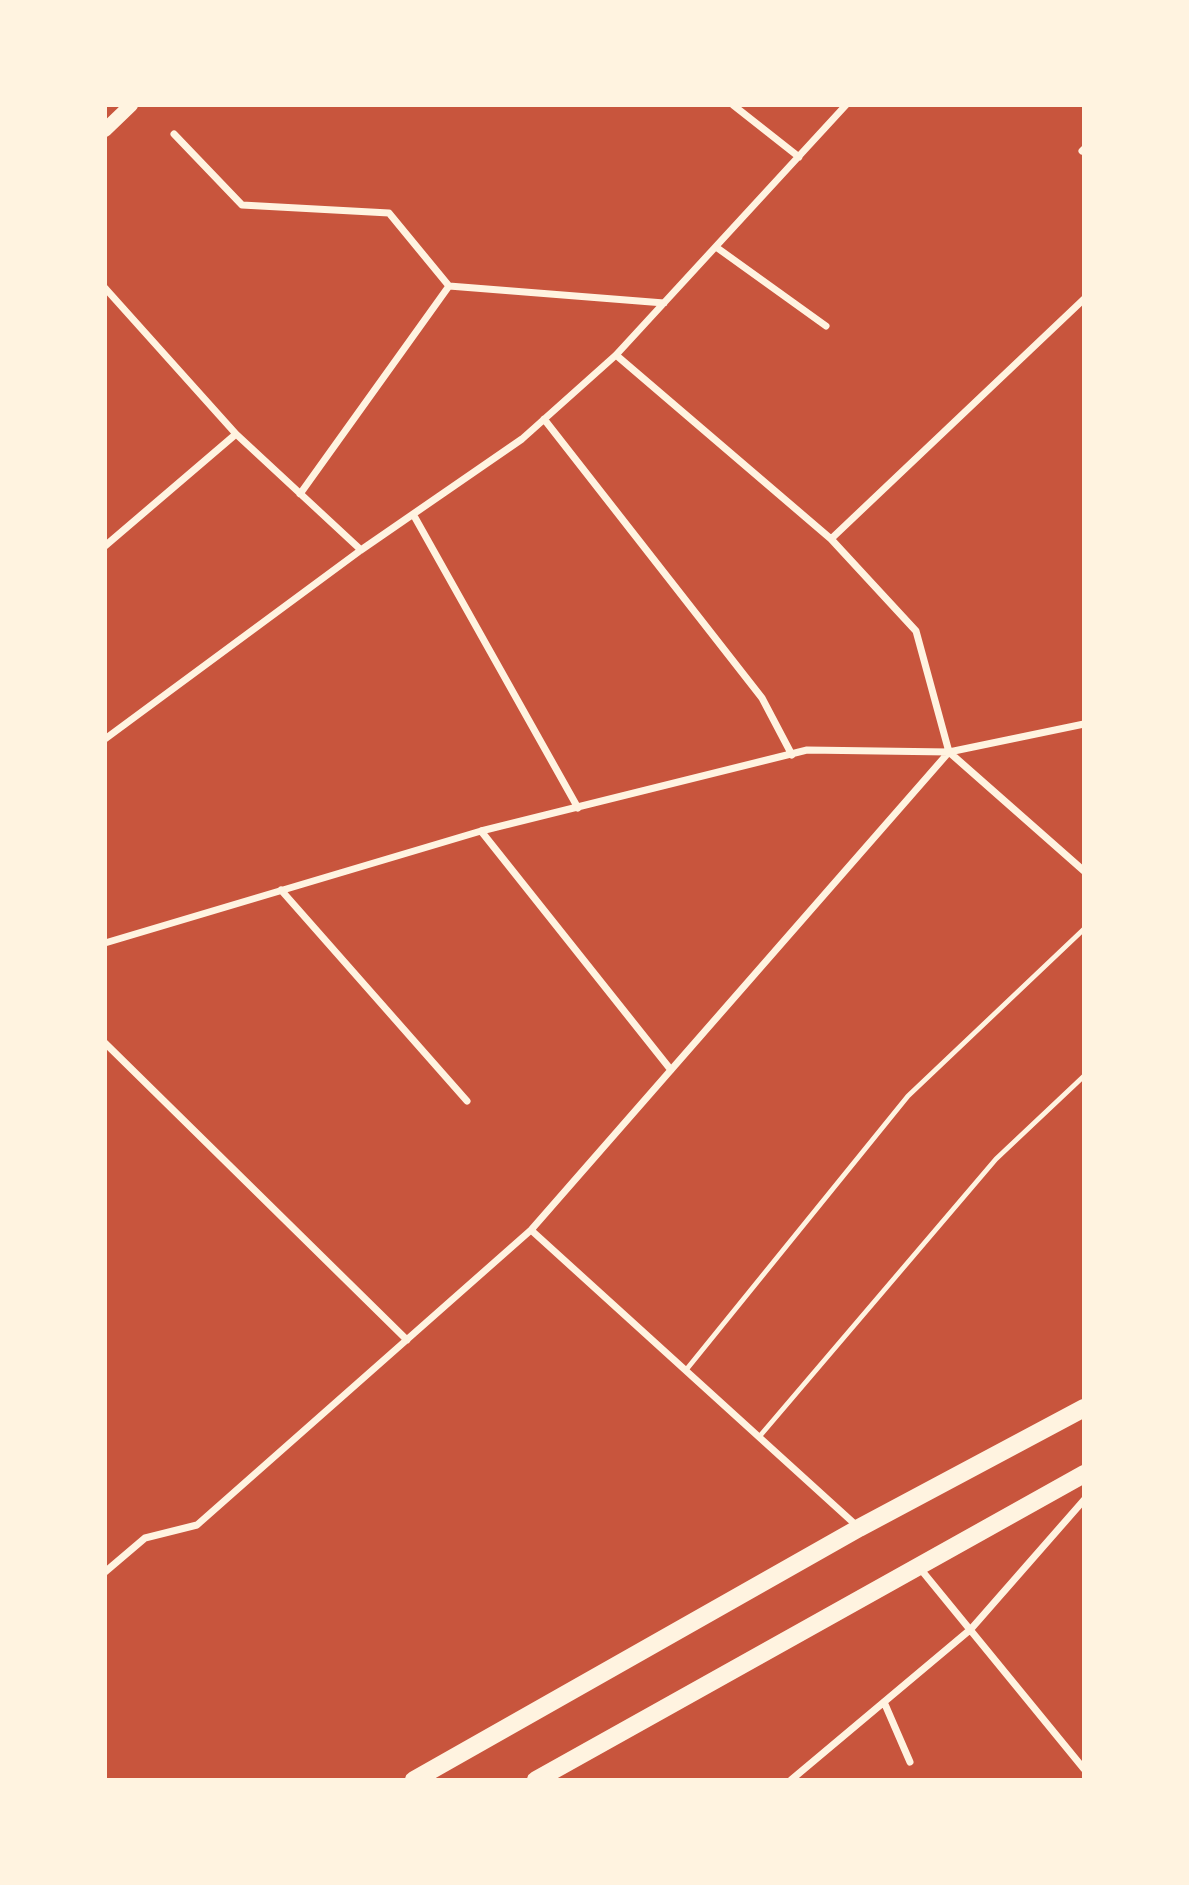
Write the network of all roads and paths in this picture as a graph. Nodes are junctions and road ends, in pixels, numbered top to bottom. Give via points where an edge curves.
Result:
1 (131, 105) edge
2 (733, 105) edge
3 (846, 105) edge
4 (105, 130) edge
5 (174, 134) dead end
6 (799, 157) junction
7 (716, 247) junction
8 (449, 286) junction
9 (105, 288) edge
10 (1084, 299) edge
11 (664, 303) junction
12 (826, 326) dead end
13 (616, 355) junction
14 (544, 419) junction
15 (236, 434) junction
16 (300, 494) junction
17 (413, 514) junction
18 (831, 539) junction
19 (105, 546) edge
20 (361, 550) junction
21 (1084, 724) edge
22 (105, 739) edge
23 (949, 752) junction
24 (792, 755) junction
25 (578, 808) junction
26 (481, 831) junction
27 (1084, 871) edge
28 (281, 890) junction
29 (1084, 929) edge
30 (105, 943) edge
31 (105, 1042) edge
32 (671, 1070) junction
33 (1084, 1076) edge
34 (467, 1101) dead end
35 (531, 1230) junction
36 (407, 1340) junction
37 (686, 1370) junction
38 (1081, 1407) edge
39 (759, 1437) junction
40 (1084, 1474) edge
41 (1084, 1500) edge
42 (859, 1528) junction
43 (918, 1565) junction
44 (105, 1572) edge
45 (971, 1629) junction
46 (884, 1702) junction
47 (910, 1762) dead end
48 (1084, 1769) edge
49 (414, 1780) edge
50 (536, 1780) edge
51 (792, 1780) edge

1 - 4 main road
2 - 6 street
3 - 6 street
5 - 8 street via 242,205 389,213
6 - 7 street
7 - 11 street
7 - 12 street
8 - 11 street
8 - 16 street
9 - 15 street
10 - 18 street
11 - 13 street
13 - 14 street
13 - 18 street
14 - 17 street
14 - 24 street via 762,698
15 - 16 street
15 - 19 street
16 - 20 street
17 - 20 street
17 - 25 street
18 - 23 street via 916,631
20 - 22 street
21 - 23 street
23 - 24 street via 807,750
23 - 27 street
23 - 32 street
24 - 25 street
25 - 26 street
26 - 28 street
26 - 32 street
28 - 30 street
28 - 34 street
29 - 37 lane via 908,1096
31 - 36 street
32 - 35 street
33 - 39 lane via 996,1159
35 - 36 street
35 - 37 street
36 - 44 street via 197,1525 145,1538
37 - 39 street
38 - 42 main road
39 - 42 street
40 - 43 main road
41 - 45 street
42 - 49 main road
43 - 45 street
43 - 50 main road
45 - 46 street
45 - 48 street
46 - 47 street
46 - 51 street

